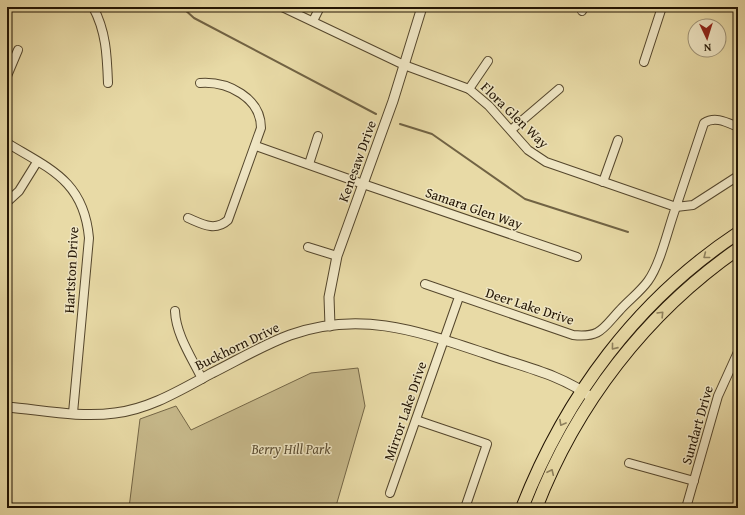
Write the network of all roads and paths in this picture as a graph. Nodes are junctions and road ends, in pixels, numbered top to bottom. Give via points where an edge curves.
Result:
1 (92, 7) edge
2 (282, 7) edge
3 (320, 7) edge
4 (422, 7) edge
5 (662, 7) edge
6 (313, 21) junction
7 (18, 50) dead end
8 (488, 61) dead end
9 (644, 62) dead end
10 (404, 66) junction
11 (7, 76) edge
12 (108, 83) dead end
13 (200, 83) dead end
14 (559, 88) dead end
15 (469, 89) junction
16 (738, 127) edge
17 (511, 130) junction
18 (318, 136) dead end
19 (618, 140) dead end
20 (7, 143) edge
21 (256, 146) junction
22 (37, 162) junction
23 (309, 164) junction
24 (738, 176) edge
25 (603, 182) junction
26 (363, 184) junction
27 (7, 202) edge
28 (676, 207) junction
29 (188, 218) dead end
30 (738, 233) edge
31 (308, 247) dead end
32 (738, 248) edge
33 (337, 256) junction
34 (577, 257) dead end
35 (425, 284) dead end
36 (459, 296) junction
37 (175, 311) dead end
38 (330, 326) junction
39 (443, 338) junction
40 (738, 352) edge
41 (202, 379) junction
42 (581, 390) junction
43 (592, 398) junction
44 (7, 407) edge
45 (73, 413) junction
46 (416, 420) junction
47 (629, 463) dead end
48 (694, 481) junction
49 (390, 493) dead end
50 (465, 508) edge
51 (522, 508) edge
52 (536, 508) edge
53 (686, 508) edge

1 - 12 street via 105,37
2 - 6 street, Flora Glen Way
3 - 6 street
4 - 10 street, Kenesaw Drive
5 - 9 street
6 - 10 street, Flora Glen Way
7 - 11 street
8 - 15 street
10 - 15 street, Flora Glen Way
10 - 26 street, Kenesaw Drive
13 - 21 street via 219,84 230,88 256,106 261,121
14 - 17 street
15 - 17 street, Flora Glen Way
16 - 28 street, Deer Lake Drive via 720,120 709,120 704,123
17 - 25 street, Flora Glen Way via 528,150 546,162
18 - 23 street
19 - 25 street
20 - 22 street, Hartston Drive
21 - 23 street, Samara Glen Way
21 - 29 street via 228,220 213,227
22 - 27 street via 19,191
22 - 45 street, Hartston Drive via 57,174 73,189 82,204 88,226
23 - 26 street, Samara Glen Way
24 - 28 street via 693,205
25 - 28 street, Flora Glen Way
26 - 33 street, Kenesaw Drive
26 - 34 street, Samara Glen Way
28 - 36 street, Deer Lake Drive via 648,281 597,334 573,335
30 -> 42 main road via 690,268 646,310 616,343
31 - 33 street
43 -> 32 main road via 634,342 674,300
33 - 38 street, Kenesaw Drive via 329,297
35 - 36 street, Deer Lake Drive
36 - 39 street, Mirror Lake Drive
37 - 41 street via 175,322
38 - 39 street, Buckhorn Drive via 388,325
38 - 41 street, Buckhorn Drive via 292,334 269,343
39 - 42 street, Buckhorn Drive via 563,380
39 - 46 street, Mirror Lake Drive
40 - 48 street, Sundart Drive via 718,396
41 - 45 street, Buckhorn Drive via 161,400 138,408 116,413
42 - 43 street, Buckhorn Drive
42 -> 51 main road via 542,460
52 -> 43 main road via 553,466
44 - 45 street, Buckhorn Drive
46 - 49 street, Mirror Lake Drive
46 - 50 street via 487,444
47 - 48 street
48 - 53 street, Sundart Drive

